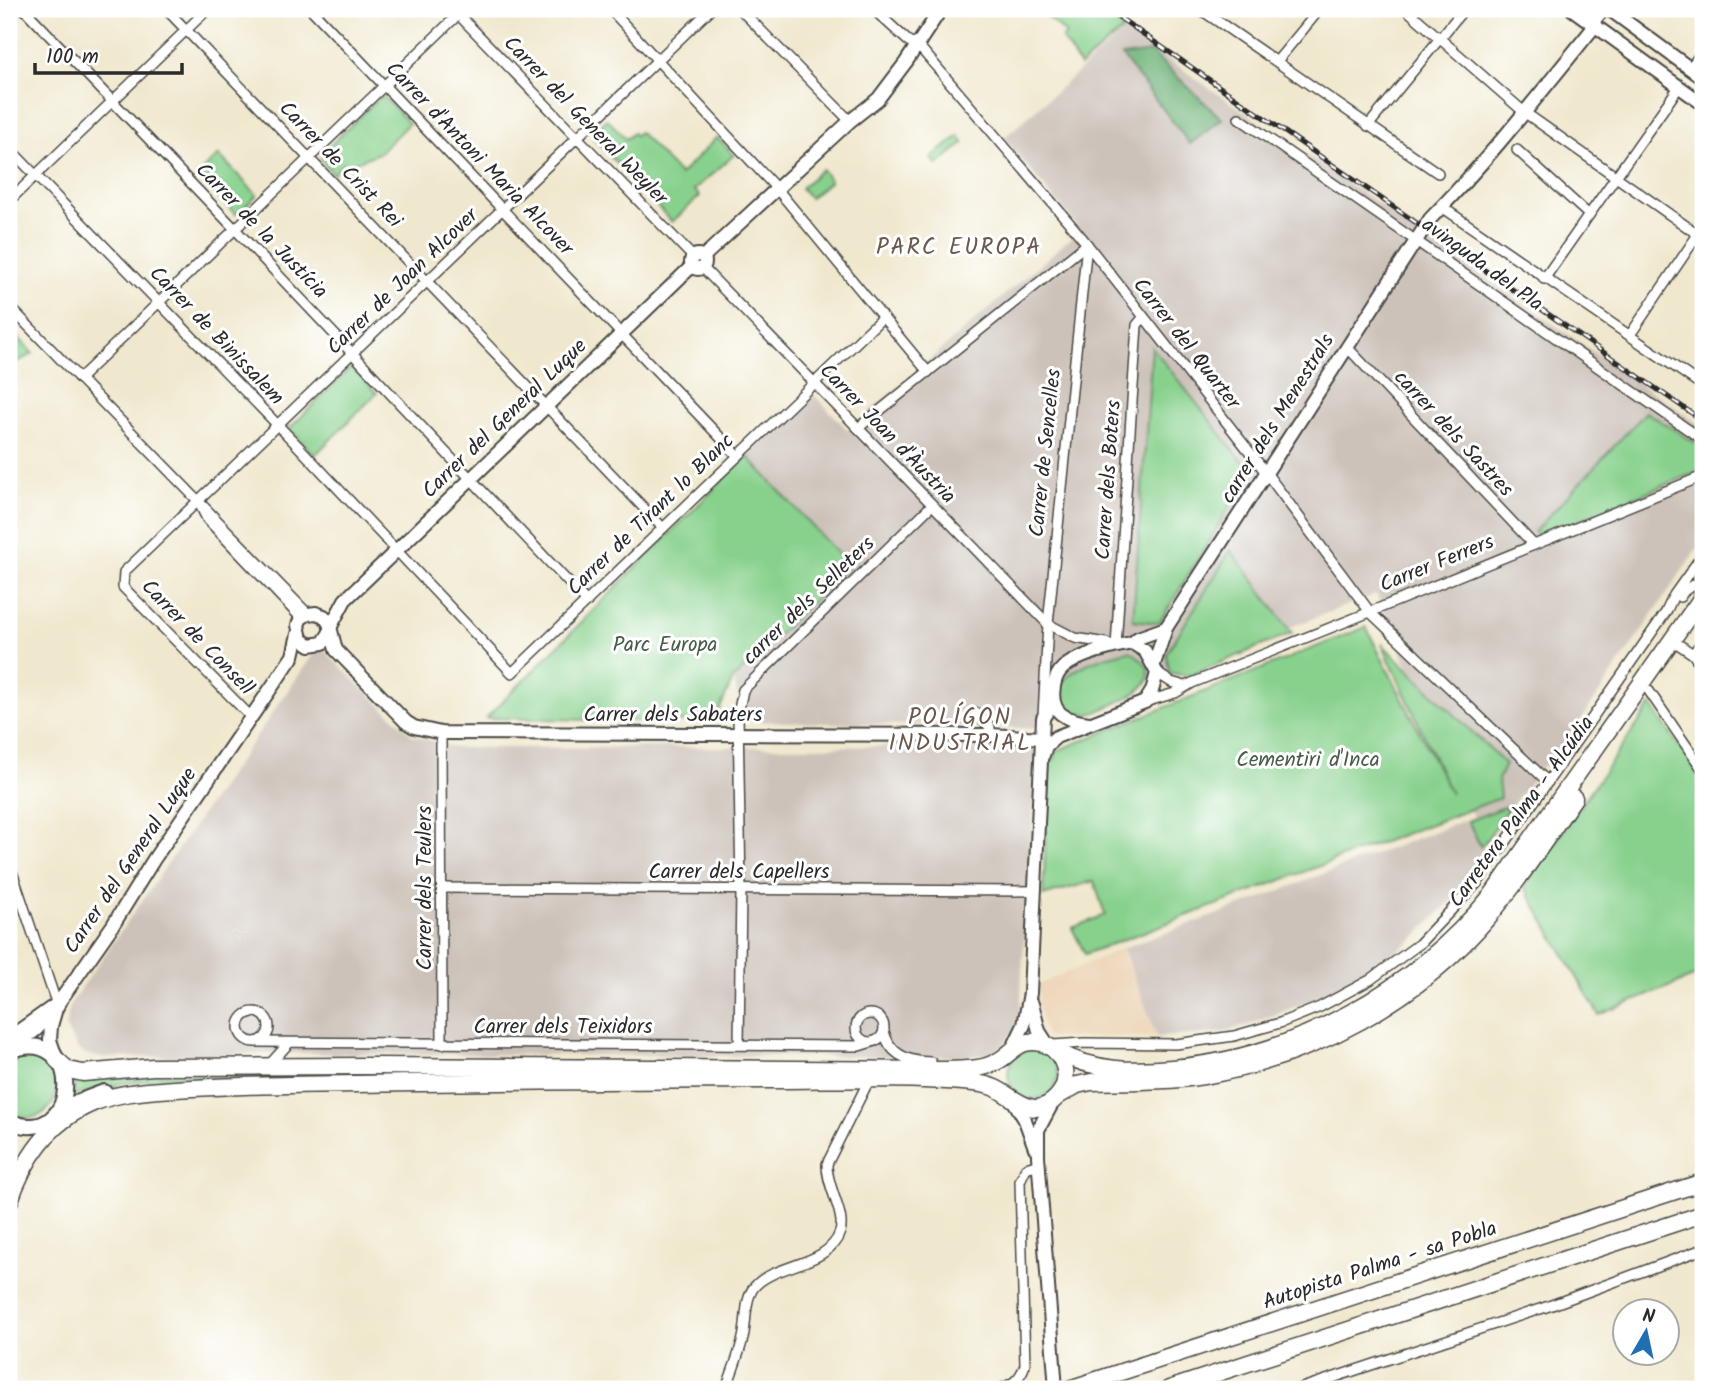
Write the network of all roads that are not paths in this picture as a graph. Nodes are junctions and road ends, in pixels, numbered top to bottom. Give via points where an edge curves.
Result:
1 (24, 9) edge
2 (166, 9) edge
3 (208, 9) edge
4 (311, 9) edge
5 (610, 9) edge
6 (711, 9) edge
7 (740, 9) edge
8 (873, 9) edge
9 (941, 9) edge
10 (1200, 9) edge
11 (1222, 9) edge
12 (1320, 9) edge
13 (1406, 9) edge
14 (1464, 9) edge
15 (1572, 9) edge
16 (1609, 9) edge
17 (458, 11) edge
18 (1214, 18) junction
19 (1594, 27) junction
20 (186, 29) junction
21 (1441, 38) junction
22 (916, 46) junction
23 (1703, 51) edge
24 (658, 60) junction
25 (1277, 61) junction
26 (1690, 68) junction
27 (1703, 78) edge
28 (383, 86) junction
29 (1679, 87) junction
30 (113, 101) junction
31 (1703, 104) edge
32 (1524, 112) junction
33 (1239, 118) dead end
34 (850, 121) junction
35 (1368, 126) junction
36 (577, 138) junction
37 (9, 148) edge
38 (1517, 150) dead end
39 (308, 157) junction
40 (1438, 173) dead end
41 (36, 176) junction
42 (1616, 177) junction
43 (777, 189) junction
44 (9, 201) edge
45 (1442, 207) junction
46 (503, 210) junction
47 (1589, 215) junction
48 (234, 228) junction
49 (1702, 234) edge
50 (1419, 235) junction
51 (1087, 244) junction
52 (698, 262) junction
53 (1544, 279) junction
54 (427, 283) junction
55 (159, 302) junction
56 (9, 306) edge
57 (883, 317) junction
58 (1143, 318) junction
59 (622, 334) junction
60 (1630, 335) junction
61 (1347, 346) junction
62 (353, 354) junction
63 (928, 372) junction
64 (79, 379) junction
65 (814, 383) junction
66 (1703, 386) edge
67 (546, 407) junction
68 (278, 426) junction
69 (858, 428) junction
70 (1703, 440) edge
71 (738, 456) junction
72 (1267, 474) junction
73 (1703, 475) edge
74 (471, 479) junction
75 (200, 502) junction
76 (932, 505) junction
77 (663, 528) junction
78 (1534, 545) junction
79 (396, 551) junction
80 (1703, 554) edge
81 (1703, 580) edge
82 (122, 581) joint
83 (1703, 596) edge
84 (345, 600) junction
85 (587, 602) junction
86 (1668, 609) junction
87 (1370, 612) junction
88 (1703, 614) edge
89 (308, 615) junction
90 (1048, 624) junction
91 (1166, 628) junction
92 (330, 630) junction
93 (298, 634) junction
94 (1703, 640) edge
95 (1132, 643) junction
96 (317, 645) junction
97 (1115, 646) junction
98 (1682, 646) junction
99 (336, 650) junction
100 (293, 656) junction
101 (1045, 666) junction
102 (1155, 669) junction
103 (1703, 669) edge
104 (512, 673) joint
105 (1185, 686) junction
106 (1053, 688) junction
107 (1649, 691) junction
108 (1053, 702) junction
109 (1145, 702) junction
110 (975, 712) dead end
111 (251, 718) junction
112 (1043, 718) junction
113 (1089, 723) junction
114 (441, 733) junction
115 (739, 735) junction
116 (990, 735) junction
117 (1042, 737) junction
118 (1041, 762) junction
119 (1703, 770) edge
120 (1548, 782) junction
121 (9, 863) edge
122 (443, 888) junction
123 (741, 889) junction
124 (1035, 891) junction
125 (1030, 993) junction
126 (57, 1005) junction
127 (858, 1018) junction
128 (269, 1024) junction
129 (884, 1031) junction
130 (9, 1039) edge
131 (875, 1041) junction
132 (257, 1042) junction
133 (289, 1043) junction
134 (442, 1044) junction
135 (740, 1045) junction
136 (838, 1046) junction
137 (1053, 1048) junction
138 (9, 1051) edge
139 (1009, 1053) junction
140 (58, 1060) junction
141 (268, 1066) junction
142 (967, 1069) junction
143 (869, 1080) junction
144 (203, 1087) junction
145 (1011, 1098) junction
146 (1056, 1098) junction
147 (50, 1118) junction
148 (9, 1121) edge
149 (1038, 1160) junction
150 (9, 1181) edge
151 (1703, 1182) edge
152 (9, 1203) edge
153 (1703, 1214) edge
154 (1703, 1249) edge
155 (726, 1389) edge
156 (999, 1389) edge
157 (1056, 1389) edge
158 (1069, 1389) edge
159 (1169, 1389) edge
160 (1299, 1389) edge

1 - 30 street, Carrer de la Justícia
2 - 20 street, Carrer de Crist Rei
3 - 20 street
4 - 28 street, Carrer d'Antoni Maria Alcover
5 - 24 street
6 - 24 street, Carrer de Joan Alcover
7 - 34 street
8 - 22 street, Carrer del Quarter
9 - 22 street, Carrer del General Luque
10 - 18 street
11 - 18 street
12 - 25 street
13 - 21 street
14 - 21 street
15 - 19 street
16 - 19 street, carrer dels Menestrals via 1603,9
16 - 26 street
17 - 28 street
17 - 36 street, Carrer del General Weyler
18 - 25 street
19 - 29 street
19 - 32 street, carrer dels Menestrals
20 - 30 street
20 - 39 street, Carrer de Crist Rei
21 - 32 street
21 - 35 street
22 - 34 street, Carrer del General Luque via 878,99
22 - 51 street, Carrer del Quarter
23 - 26 street
24 - 36 street, Carrer de Joan Alcover
24 - 43 street
25 - 35 street
26 - 27 street
28 - 39 street
28 - 46 street, Carrer d'Antoni Maria Alcover
29 - 31 street
29 - 42 street
30 - 41 street
30 - 48 street, Carrer de la Justícia
32 - 42 street
32 - 45 street, carrer dels Menestrals
33 - 50 street, avinguda del Pla
34 - 43 street, Carrer del General Luque
35 - 40 street
36 - 46 street, Carrer de Joan Alcover
36 - 52 street, Carrer del General Weyler
37 - 41 street, Carrer de Binissalem
38 - 47 street
39 - 48 street
39 - 54 street, Carrer de Crist Rei
41 - 44 street
41 - 55 street, Carrer de Binissalem
42 - 47 street
42 - 49 street
43 - 52 street, Carrer del General Luque
43 - 57 street
45 - 50 street, carrer dels Menestrals
45 - 53 street
46 - 54 street, Carrer de Joan Alcover
46 - 59 street, Carrer d'Antoni Maria Alcover
47 - 53 street
48 - 55 street
48 - 62 street, Carrer de la Justícia
49 - 60 street
50 - 61 street, carrer dels Menestrals
50 - 70 street, avinguda del Pla via 1481,287
51 - 58 street, Carrer del Quarter
51 - 63 street
51 - 90 street, Carrer de Sencelles
52 - 59 street, Carrer del General Luque
52 - 65 street, Carrer Joan d'Àustria
53 - 60 street
54 - 62 street, Carrer de Joan Alcover
54 - 67 street, Carrer de Crist Rei
55 - 64 street
55 - 68 street, Carrer de Binissalem
56 - 64 street
57 - 63 street
57 - 65 street, Carrer de Tirant lo Blanc
58 - 72 street, Carrer del Quarter
58 - 97 street, Carrer dels Boters via 1137,325
59 - 67 street, Carrer del General Luque
59 - 71 street, Carrer d'Antoni Maria Alcover
60 - 66 street
61 - 72 street, carrer dels Menestrals
61 - 78 street, carrer dels Sastres
62 - 68 street, Carrer de Joan Alcover
62 - 74 street, Carrer de la Justícia
63 - 69 street
64 - 75 street
65 - 69 street, Carrer Joan d'Àustria
65 - 71 street, Carrer de Tirant lo Blanc
67 - 74 street, Carrer del General Luque
67 - 77 street, Carrer de Crist Rei
68 - 75 street, Carrer de Joan Alcover
68 - 79 street, Carrer de Binissalem
69 - 76 street, Carrer Joan d'Àustria
71 - 77 street, Carrer de Tirant lo Blanc
72 - 87 street, Carrer del Quarter
72 - 91 street, carrer dels Menestrals
73 - 78 street, Carrer Ferrers
74 - 79 street, Carrer del General Luque
74 - 85 street, Carrer de la Justícia
75 - 82 street, Carrer de Joan Alcover via 124,572
75 - 89 street
76 - 90 street, Carrer Joan d'Àustria
76 - 115 street, carrer dels Selleters via 743,690
77 - 85 street, Carrer de Tirant lo Blanc
78 - 87 street, Carrer Ferrers
79 - 84 street, Carrer del General Luque
79 - 104 street, Carrer de Binissalem
80 - 86 street
81 - 86 street via 1685,590
82 - 111 street, Carrer de Consell
83 - 98 highway, Carretera Palma - Alcúdia
84 - 89 street, Carrer del General Luque
84 - 92 street, Carrer del General Luque
85 - 104 street, Carrer de Tirant lo Blanc
86 - 120 street
87 - 105 street, Carrer Ferrers
87 - 120 street, Carrer del Quarter
88 - 98 highway, Carretera Palma - Alcúdia
89 - 92 street via 324,616
89 - 93 street via 298,625
90 - 97 street via 1075,638
90 - 101 street, Carrer de Sencelles
91 - 95 street
91 - 102 street, carrer dels Menestrals
92 - 96 street via 326,640
92 - 99 street, Carrer dels Sabaters
93 - 96 street via 305,643
93 - 100 street, Carrer del General Luque
94 - 98 street
95 - 97 street
95 - 102 street via 1145,651
96 - 99 street
96 - 100 street
97 - 106 street via 1064,667
98 - 103 street
98 - 107 highway, Carretera Palma - Alcúdia
98 - 137 highway, Carretera Palma - Alcúdia via 1492,895 1438,952 1393,987 1303,1035 1249,1054 1183,1068 1126,1070 1086,1065
99 - 114 street, Carrer dels Sabaters via 406,722
100 - 111 street, Carrer del General Luque
101 - 106 street, Carrer de Sencelles
101 - 112 street, Carrer de Sencelles
102 - 105 street
102 - 109 street via 1152,691
105 - 109 street, Carrer Ferrers
106 - 108 street
107 - 119 street
107 - 146 highway, Carretera Palma - Alcúdia via 1490,916 1394,1000 1315,1042 1241,1068 1185,1078 1091,1082
108 - 112 street
108 - 113 street via 1071,721
109 - 113 street
110 - 116 street via 990,727
111 - 126 street, Carrer del General Luque
112 - 117 street, Carrer de Sencelles
113 - 118 street via 1056,737 1046,746
114 - 115 street, Carrer dels Sabaters
114 - 122 street, Carrer dels Teulers
115 - 116 street, Carrer dels Sabaters
115 - 123 street, carrer dels Selleters
116 - 117 street, Carrer dels Sabaters
117 - 118 street, Carrer de Sencelles
118 - 124 street, Carrer de Sencelles
120 - 137 street via 1457,906 1370,980 1320,1007 1280,1023 1205,1041 1084,1043
121 - 126 street
122 - 123 street, Carrer dels Capellers
122 - 134 street, Carrer dels Teulers
123 - 124 street, Carrer dels Capellers
123 - 135 street, carrer dels Selleters
124 - 125 street, Carrer de Sencelles
125 - 137 street, Carrer de Sencelles via 1037,1025
125 - 139 street, Carrer de Sencelles via 1024,1025
126 - 130 main road
126 - 138 street via 36,1030
126 - 140 street, Carrer del General Luque via 50,1040
127 - 129 street via 878,1017
127 - 131 street via 862,1039
127 - 136 street via 852,1035
128 - 132 street via 268,1034
128 - 132 street via 256,1012 242,1018 240,1032
128 - 133 street via 275,1035
129 - 131 street
129 - 142 street via 886,1042 905,1058
131 - 136 street, Carrer dels Teixidors
132 - 133 street, Carrer dels Teixidors
133 - 134 street, Carrer dels Teixidors
133 - 141 street
134 - 135 street, Carrer dels Teixidors
135 - 136 street, Carrer dels Teixidors
137 - 139 highway via 1025,1043
137 - 146 highway via 1063,1060 1065,1077
138 - 140 main road via 34,1047
139 - 142 highway via 986,1067
139 - 145 highway via 1001,1074
140 - 141 highway via 68,1070 83,1073
140 - 147 main road via 67,1091
141 - 142 highway
143 - 144 highway
143 - 145 highway via 977,1083
143 - 155 street via 827,1164 841,1221 837,1239 820,1255 756,1285
144 - 147 main road via 122,1087 89,1096
144 - 152 highway via 116,1095 77,1111 34,1149
145 - 146 highway via 1032,1108
145 - 149 street via 1025,1120
146 - 149 street via 1038,1130
147 - 148 main road via 29,1126
147 - 150 highway via 31,1136
149 - 156 street via 1026,1168 1020,1181 1025,1365 1014,1382
149 - 157 street
151 - 158 highway, Autopista Palma - sa Pobla
153 - 159 highway
154 - 160 street

